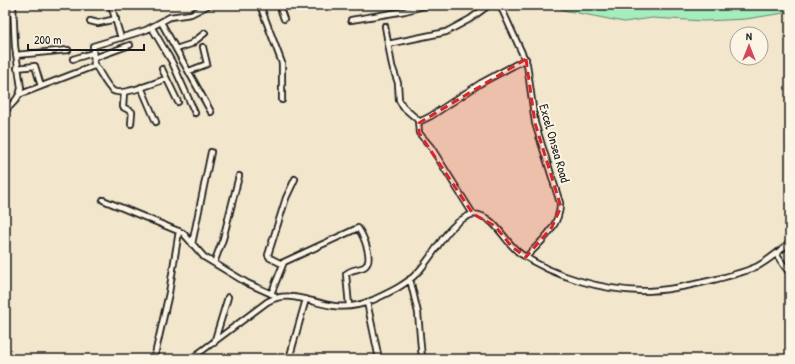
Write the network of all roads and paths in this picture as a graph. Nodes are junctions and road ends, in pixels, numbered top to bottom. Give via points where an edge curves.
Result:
1 (14, 5) edge
2 (111, 5) edge
3 (209, 5) edge
4 (260, 5) edge
5 (279, 5) edge
6 (428, 5) edge
7 (489, 5) edge
8 (499, 5) edge
9 (116, 19) junction
10 (284, 19) dead end
11 (351, 20) dead end
12 (90, 21) dead end
13 (161, 22) junction
14 (385, 26) dead end
15 (152, 28) junction
16 (205, 33) dead end
17 (122, 38) junction
18 (388, 44) junction
19 (130, 45) dead end
20 (203, 47) dead end
21 (176, 49) junction
22 (68, 50) dead end
23 (16, 55) junction
24 (93, 55) junction
25 (74, 59) dead end
26 (526, 59) junction
27 (94, 64) junction
28 (17, 68) junction
29 (162, 69) dead end
30 (189, 71) junction
31 (166, 79) junction
32 (41, 86) junction
33 (141, 87) junction
34 (124, 93) junction
35 (21, 94) junction
36 (282, 100) dead end
37 (178, 102) dead end
38 (5, 111) edge
39 (211, 112) dead end
40 (195, 113) dead end
41 (156, 122) dead end
42 (419, 122) junction
43 (131, 124) dead end
44 (210, 152) dead end
45 (239, 176) dead end
46 (295, 179) dead end
47 (103, 200) dead end
48 (474, 214) junction
49 (179, 231) junction
50 (790, 242) edge
51 (192, 244) junction
52 (776, 254) junction
53 (526, 257) junction
54 (214, 263) junction
55 (282, 264) junction
56 (790, 274) edge
57 (410, 280) junction
58 (271, 294) junction
59 (279, 296) junction
60 (228, 298) dead end
61 (306, 299) junction
62 (367, 302) junction
63 (349, 306) junction
64 (214, 343) junction
65 (154, 359) edge
66 (190, 359) edge
67 (289, 359) edge
68 (379, 359) edge
69 (422, 359) edge

1 - 23 street
2 - 9 street
3 - 13 street via 191,14 170,17
4 - 36 street via 282,63
5 - 10 street
6 - 11 street
7 - 18 street via 446,32
8 - 26 street, Excel Onsea Road
9 - 12 street via 98,23
9 - 17 street
13 - 15 street
13 - 21 street
14 - 18 street
15 - 17 street
15 - 40 street via 172,62
16 - 21 street via 191,44
17 - 24 street via 94,46
18 - 42 street via 398,83 399,100
19 - 24 street
20 - 30 street via 207,64
21 - 30 street
22 - 23 street
23 - 28 street
24 - 25 street
24 - 27 street
26 - 42 street
26 - 53 street, Excel Onsea Road via 535,123 561,207 559,217 552,227
27 - 32 street via 92,68
27 - 34 street via 112,90
28 - 32 street via 35,66
28 - 35 street
29 - 31 street
30 - 39 street
31 - 33 street
31 - 37 street
32 - 35 street
33 - 34 street
33 - 41 street
34 - 43 street via 123,107 132,112
35 - 38 street
42 - 48 street via 419,133 431,147
44 - 51 street
45 - 54 street via 224,239
46 - 55 street via 286,198 268,255
47 - 49 street
48 - 53 street via 495,226 512,247
48 - 57 street via 452,228
49 - 51 street via 187,235
49 - 65 street via 169,293
50 - 52 street
51 - 54 street
52 - 53 street via 757,266 735,274 686,286 643,291 568,278
52 - 56 street
54 - 58 street
55 - 58 street
55 - 63 street via 336,236 358,228 369,260 366,266 346,274
57 - 62 street
57 - 69 street via 418,312
58 - 59 street
59 - 61 street
59 - 64 street via 267,302
60 - 64 street
61 - 63 street via 335,306
61 - 67 street
62 - 63 street
62 - 68 street
64 - 66 street

